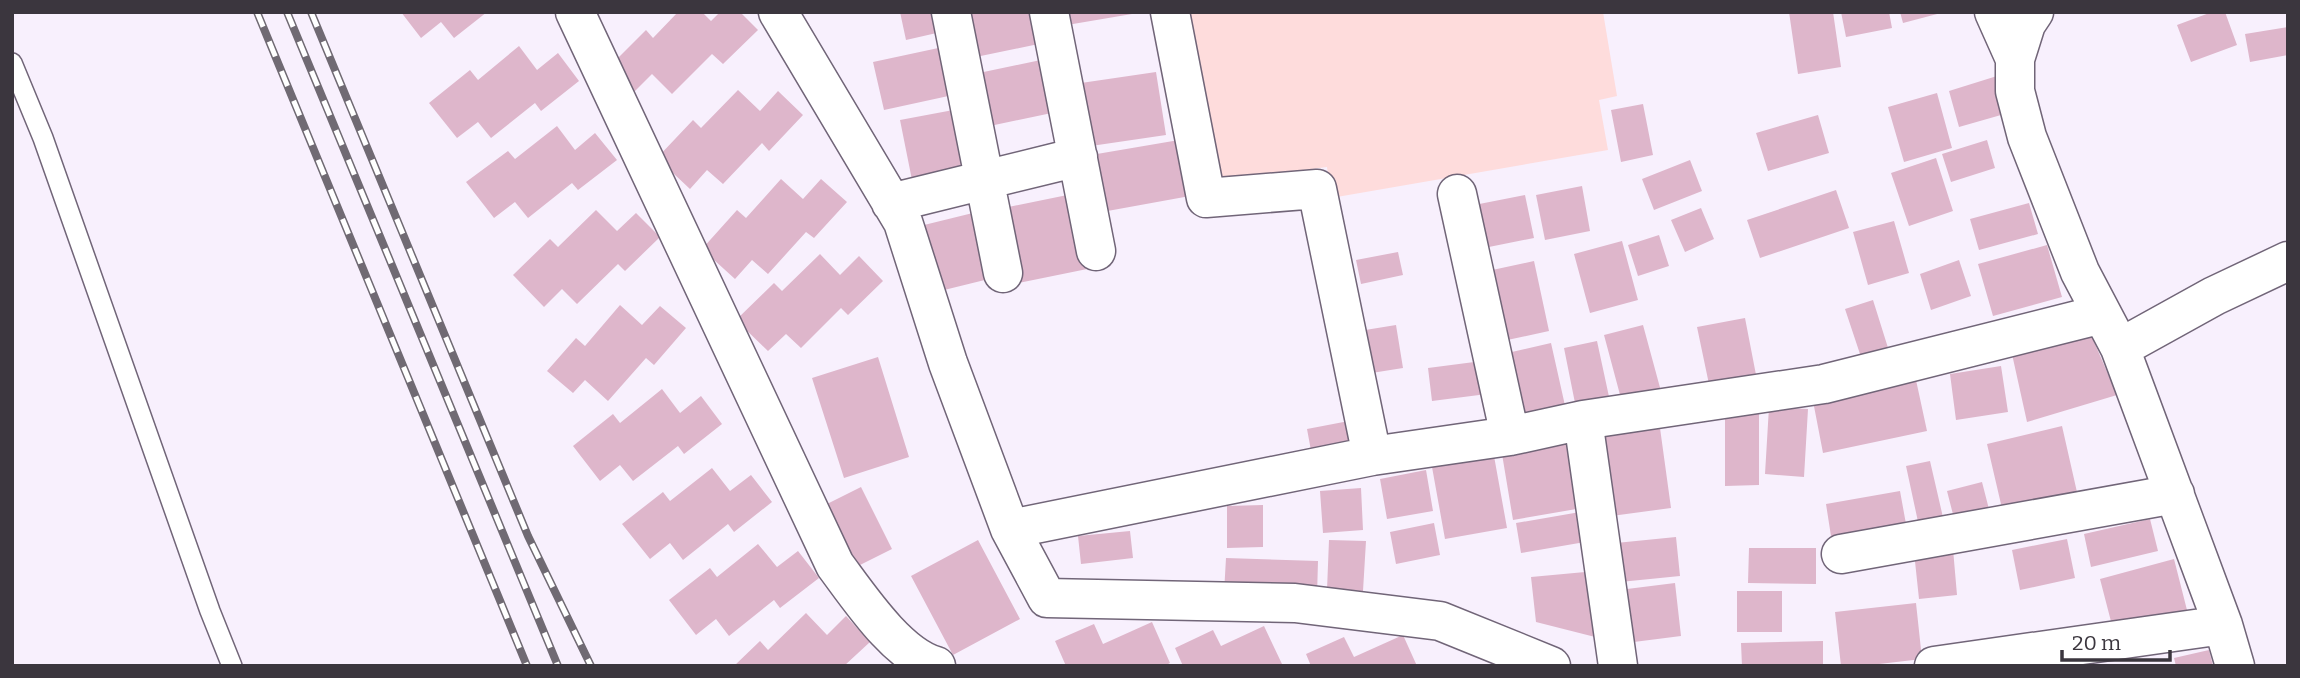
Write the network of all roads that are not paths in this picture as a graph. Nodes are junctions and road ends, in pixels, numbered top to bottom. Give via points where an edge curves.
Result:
1 (575, 12) edge
2 (778, 12) edge
3 (951, 12) edge
4 (1049, 12) edge
5 (1170, 12) edge
6 (1994, 12) edge
7 (2034, 12) edge
8 (2015, 59) junction
9 (12, 63) edge
10 (1078, 157) junction
11 (985, 180) junction
12 (1457, 194) dead end
13 (891, 204) junction
14 (1096, 251) dead end
15 (2288, 261) edge
16 (1003, 273) dead end
17 (2102, 314) junction
18 (2120, 348) junction
19 (1583, 420) junction
20 (1510, 436) junction
21 (1372, 456) junction
22 (2175, 494) junction
23 (1010, 529) junction
24 (1841, 554) dead end
25 (2223, 625) junction
26 (232, 666) edge
27 (936, 666) edge
28 (1551, 666) edge
29 (1618, 666) edge
30 (1934, 666) edge
31 (2235, 666) edge

1 - 27 street via 835,565 882,628 925,663
2 - 13 street
3 - 11 street
4 - 10 street
5 - 21 street via 1206,198 1317,189
6 - 8 street
7 - 8 street
8 - 17 street via 2015,90 2027,137 2080,272
9 - 26 lane
10 - 11 street
10 - 14 street
11 - 13 street
11 - 16 street
12 - 20 street
13 - 23 street via 903,222 948,363
15 - 18 street
17 - 18 street
17 - 19 street via 1824,384
18 - 22 street
19 - 20 street
19 - 29 street
20 - 21 street
21 - 23 street
22 - 24 street
22 - 25 street
23 - 28 street via 1047,598 1294,603 1440,621
25 - 30 street
25 - 31 street

